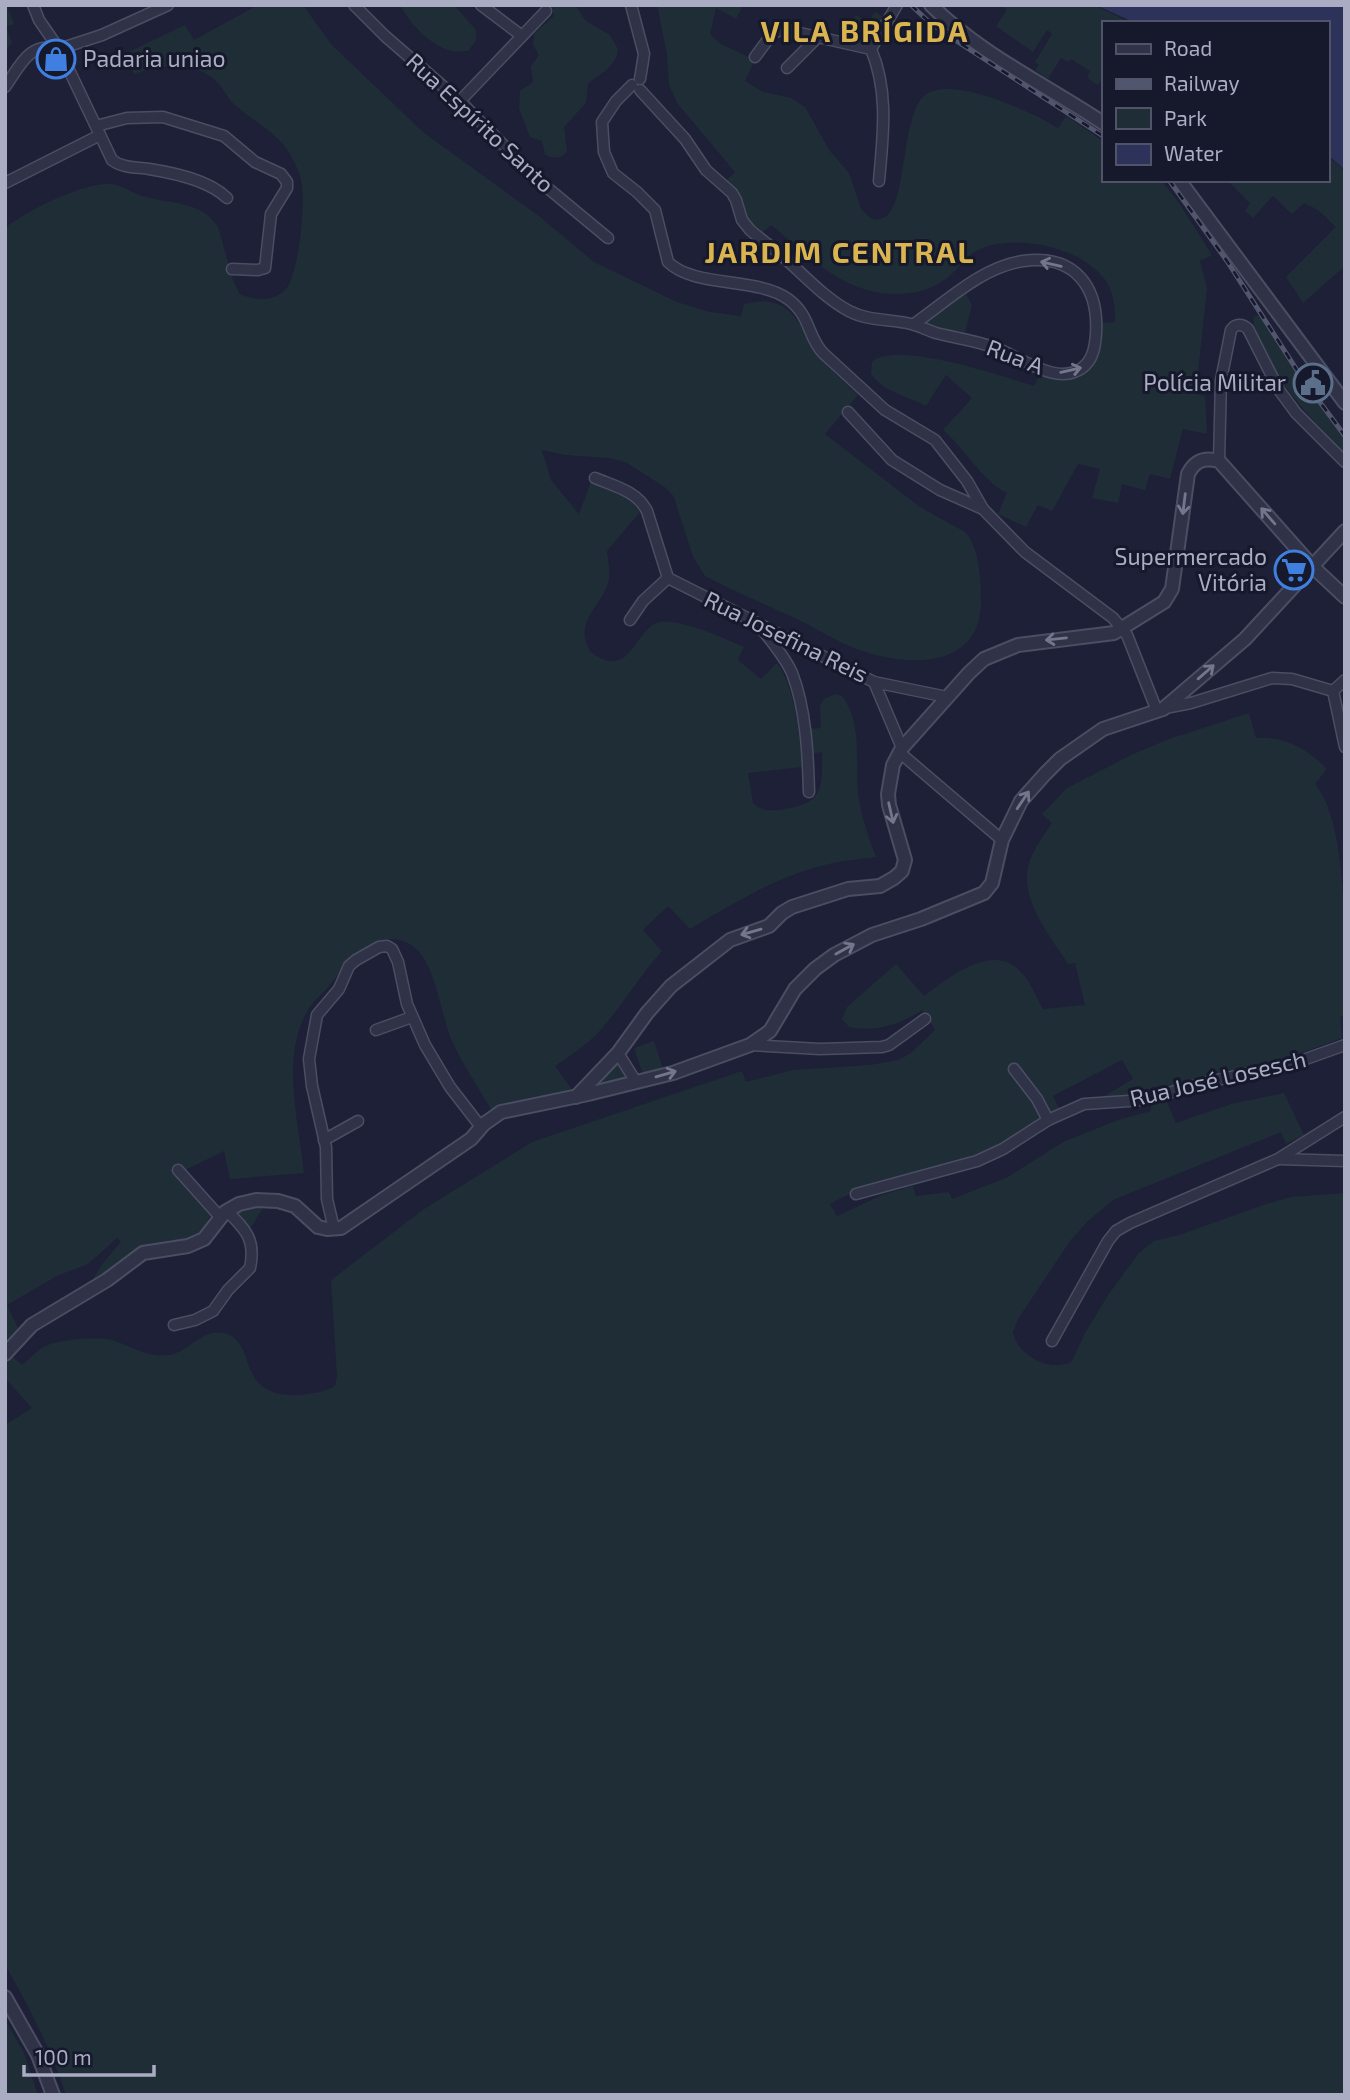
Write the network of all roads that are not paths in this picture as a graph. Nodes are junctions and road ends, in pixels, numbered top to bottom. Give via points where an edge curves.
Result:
1 (33, 5) edge
2 (168, 5) edge
3 (354, 5) edge
4 (481, 5) edge
5 (631, 5) edge
6 (897, 5) edge
7 (931, 5) edge
8 (546, 11) dead end
9 (522, 36) junction
10 (817, 38) junction
11 (59, 49) junction
12 (871, 49) junction
13 (755, 57) dead end
14 (788, 68) dead end
15 (637, 84) junction
16 (5, 87) edge
17 (460, 101) junction
18 (1102, 122) edge
19 (98, 130) junction
20 (879, 181) dead end
21 (1180, 182) edge
22 (5, 183) edge
23 (227, 198) dead end
24 (608, 238) dead end
25 (232, 268) dead end
26 (914, 324) junction
27 (1345, 403) edge
28 (848, 412) dead end
29 (1219, 461) junction
30 (1345, 462) edge
31 (595, 478) dead end
32 (983, 509) junction
33 (1345, 531) edge
34 (1313, 567) junction
35 (668, 578) junction
36 (1345, 597) edge
37 (630, 620) dead end
38 (759, 625) junction
39 (1123, 629) junction
40 (1345, 680) edge
41 (874, 682) junction
42 (1333, 691) junction
43 (947, 697) junction
44 (1160, 710) junction
45 (1345, 747) edge
46 (901, 750) junction
47 (809, 792) dead end
48 (1002, 840) junction
49 (412, 1017) junction
50 (925, 1018) dead end
51 (376, 1030) dead end
52 (750, 1045) junction
53 (1345, 1045) edge
54 (618, 1053) junction
55 (1013, 1069) dead end
56 (636, 1082) junction
57 (576, 1097) junction
58 (1345, 1117) edge
59 (1048, 1120) junction
60 (358, 1121) dead end
61 (481, 1127) junction
62 (324, 1140) junction
63 (1278, 1159) junction
64 (1345, 1161) edge
65 (178, 1170) dead end
66 (856, 1194) dead end
67 (224, 1214) junction
68 (334, 1229) junction
69 (174, 1325) dead end
70 (1052, 1341) dead end
71 (5, 1354) edge
72 (5, 1997) edge
73 (52, 2095) edge

1 - 11 street
2 - 11 street
3 - 17 street, Rua Espírito Santo
4 - 9 street
5 - 15 street via 644,54
6 - 12 street
7 - 18 street via 979,45
8 - 9 street
9 - 17 street
10 - 12 street
10 - 13 street via 778,30
10 - 14 street
11 - 16 street via 44,46 33,50
11 - 19 street
12 - 20 street via 884,93
15 - 26 street, Rua A via 736,200 752,233 847,310 868,318
15 - 32 street via 616,101 603,120 604,152 613,173 655,210 668,262 699,276 778,293 791,301 806,319 822,353 884,411 935,440
17 - 24 street, Rua Espírito Santo via 538,180
19 - 22 street
19 - 23 street via 112,159 190,179
19 - 25 street via 127,118 163,117 224,136 255,162 281,174 287,188 271,214 265,266 258,270
21 - 27 street
26 -> 26 street, Rua A via 1062,373 1079,370 1091,357 1097,316 1084,279 1056,264 1031,260 984,276
28 - 32 street via 892,460 940,490
29 - 30 street via 1221,380 1231,330 1241,325 1247,327 1296,413
34 -> 29 street
29 -> 39 street via 1203,459 1188,474 1168,597
31 - 35 street via 642,502
32 - 39 street via 1025,552
33 - 34 street
34 - 36 street
44 -> 34 street via 1245,639
35 - 37 street
35 - 38 street, Rua Josefina Reis
38 - 41 street, Rua Josefina Reis
38 - 47 street via 792,673
39 -> 43 street via 1107,636 1038,641 1005,650 985,659
39 - 44 street
40 - 42 street
41 - 43 street, Rua Josefina Reis
41 - 46 street
42 - 44 street via 1272,678
42 - 45 street
43 - 46 street
48 -> 44 street via 1021,801 1060,759 1104,729
46 - 48 street
46 -> 54 street via 888,794 905,860 902,871 880,886 848,889 792,907 769,926 730,940 671,986
52 -> 48 street via 770,1031 795,989 834,955 984,893 992,883
49 - 51 street
49 - 61 street via 450,1087
49 - 62 street via 390,948 379,947 352,963 339,989 317,1015 309,1059
50 - 52 street via 882,1047
56 -> 52 street
53 - 59 street, Rua José Losesch via 1289,1065 1144,1100 1084,1104
54 - 56 street
54 - 57 street
55 - 59 street
56 - 57 street
57 - 61 street via 501,1112
58 - 63 street
59 - 66 street, Rua José Losesch via 978,1160
60 - 62 street
61 - 68 street via 474,1137 349,1224
62 - 68 street via 327,1199
63 - 64 street
63 - 70 street via 1116,1231
65 - 67 street
67 - 68 street via 248,1201 278,1201 295,1206 318,1227
67 - 69 street via 250,1238 250,1268 213,1311
67 - 71 street via 207,1237 194,1244 138,1256 32,1325
72 - 73 street via 38,2055

